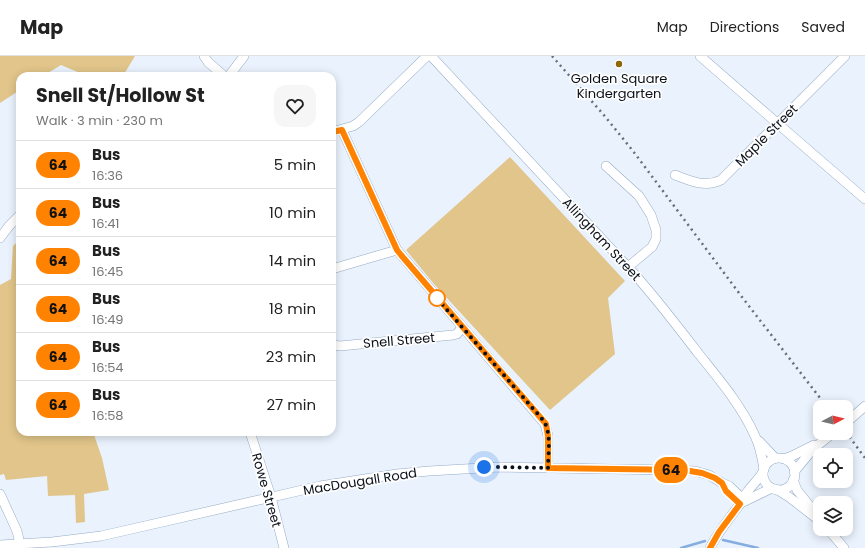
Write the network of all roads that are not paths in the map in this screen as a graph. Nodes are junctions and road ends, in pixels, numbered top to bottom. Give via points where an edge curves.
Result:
1 (204, 56) edge
2 (244, 56) edge
3 (427, 56) edge
4 (431, 56) edge
5 (700, 56) edge
6 (845, 56) edge
7 (219, 72) edge
8 (232, 72) edge
9 (777, 123) junction
10 (342, 130) junction
11 (336, 131) edge
12 (606, 166) dead end
13 (675, 175) dead end
14 (865, 199) edge
15 (16, 219) edge
16 (0, 238) edge
17 (397, 250) junction
18 (628, 267) junction
19 (336, 268) edge
20 (462, 327) junction
21 (336, 346) edge
22 (865, 406) edge
23 (853, 417) edge
24 (251, 436) edge
25 (756, 437) junction
26 (824, 440) joint
27 (780, 459) junction
28 (548, 468) junction
29 (763, 470) junction
30 (794, 476) junction
31 (774, 488) junction
32 (0, 494) edge
33 (271, 497) junction
34 (743, 501) junction
35 (813, 511) edge
36 (813, 515) edge
37 (834, 536) edge
38 (20, 544) junction
39 (0, 545) edge
40 (52, 545) edge
41 (284, 548) edge
42 (710, 548) edge
43 (844, 548) edge

1 - 7 street
2 - 8 street
3 - 10 street via 359,122
4 - 18 street, Allingham Street
5 - 9 street
6 - 9 street, Maple Street
9 - 13 street, Maple Street via 716,183 698,183
9 - 14 street
10 - 11 street
10 - 17 street
12 - 18 street via 639,196 651,215 656,230 656,240 652,247
15 - 16 street
17 - 19 street
17 - 20 street
18 - 25 street, Allingham Street via 723,385
20 - 21 street, Snell Street via 453,335
20 - 28 street via 546,424
22 - 23 street
24 - 33 street, Rowe Street
25 - 27 street, Allingham Street via 770,454
25 - 29 street, Allingham Street
26 - 27 street
26 - 30 street via 813,449
27 - 29 street via 770,460
27 - 30 street via 791,464
28 - 33 street, MacDougall Road via 470,468 397,474 320,486
28 - 34 street, MacDougall Road via 702,473 729,486
29 - 31 street via 765,481
29 - 34 street
30 - 31 street via 786,487
30 - 35 street via 797,490
31 - 34 street
31 - 36 street
32 - 38 street via 17,530
33 - 40 street, MacDougall Road via 114,534
33 - 41 street, Rowe Street
34 - 42 street
37 - 43 street
38 - 39 street, MacDougall Road
38 - 40 street, MacDougall Road

